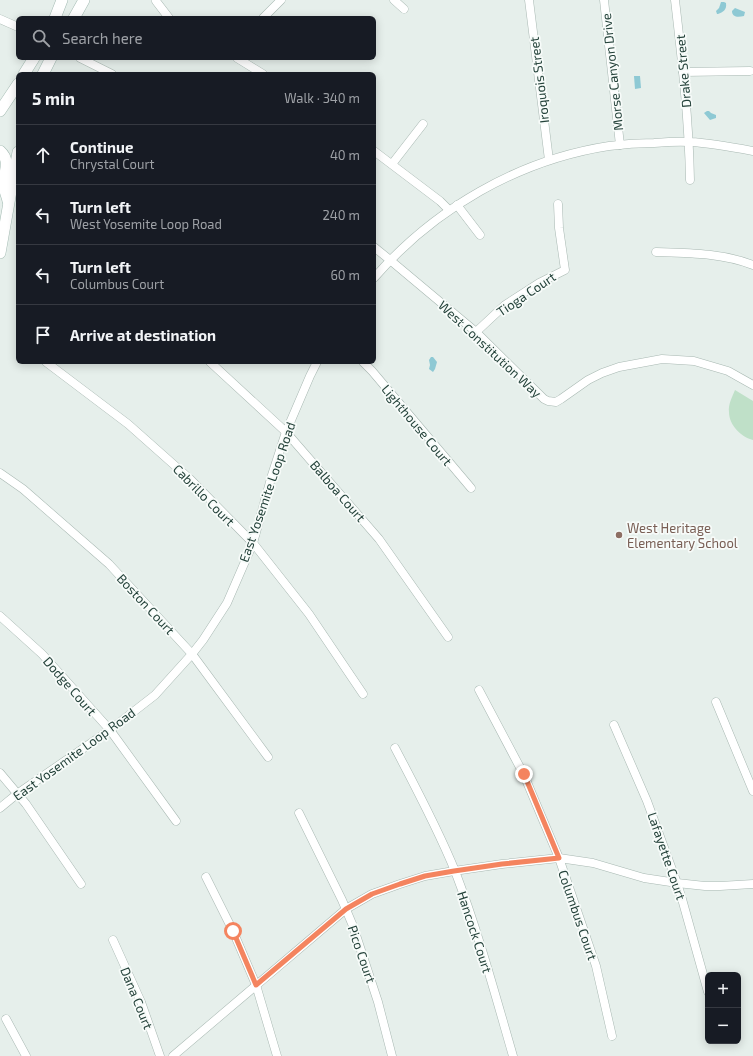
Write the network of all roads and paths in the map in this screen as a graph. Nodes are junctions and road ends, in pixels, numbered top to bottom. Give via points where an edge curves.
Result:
1 (62, 0) edge
2 (84, 0) edge
3 (280, 0) edge
4 (394, 0) edge
5 (530, 0) edge
6 (604, 0) edge
7 (676, 0) edge
8 (156, 1) dead end
9 (404, 9) dead end
10 (56, 16) edge
11 (75, 16) edge
12 (167, 16) edge
13 (265, 16) edge
14 (0, 19) edge
15 (16, 26) edge
16 (33, 60) edge
17 (49, 60) edge
18 (84, 60) edge
19 (240, 60) edge
20 (750, 71) dead end
21 (25, 72) edge
22 (44, 72) edge
23 (108, 72) edge
24 (260, 72) edge
25 (683, 72) junction
26 (16, 87) edge
27 (0, 111) edge
28 (423, 124) dead end
29 (689, 141) junction
30 (620, 145) junction
31 (0, 151) edge
32 (753, 151) edge
33 (376, 152) edge
34 (549, 160) junction
35 (16, 163) edge
36 (392, 164) junction
37 (690, 180) dead end
38 (9, 203) junction
39 (558, 204) dead end
40 (457, 205) junction
41 (449, 210) junction
42 (480, 235) dead end
43 (376, 249) edge
44 (656, 252) dead end
45 (0, 253) edge
46 (390, 260) junction
47 (753, 265) edge
48 (376, 276) edge
49 (476, 332) junction
50 (49, 364) edge
51 (212, 364) edge
52 (316, 364) edge
53 (365, 364) edge
54 (753, 384) edge
55 (286, 432) junction
56 (0, 473) edge
57 (471, 488) dead end
58 (252, 543) junction
59 (0, 616) edge
60 (448, 637) dead end
61 (192, 654) junction
62 (479, 690) dead end
63 (363, 694) dead end
64 (716, 702) dead end
65 (614, 725) dead end
66 (110, 730) junction
67 (395, 748) dead end
68 (268, 757) dead end
69 (0, 773) edge
70 (753, 791) edge
71 (17, 794) junction
72 (0, 808) edge
73 (299, 813) dead end
74 (176, 821) dead end
75 (559, 858) junction
76 (454, 871) junction
77 (206, 877) dead end
78 (677, 883) junction
79 (81, 884) dead end
80 (753, 884) edge
81 (346, 909) junction
82 (113, 940) dead end
83 (705, 981) edge
84 (256, 985) junction
85 (6, 1019) dead end
86 (612, 1036) dead end
87 (26, 1056) edge
88 (160, 1056) edge
89 (173, 1056) edge
90 (277, 1056) edge
91 (392, 1056) edge
92 (512, 1056) edge

1 - 10 street
2 - 11 street
3 - 13 street
4 - 9 street
5 - 34 street, Iroquois Street
6 - 30 street, Morse Canyon Drive
7 - 25 street, Drake Street
8 - 12 street
14 - 15 street
16 - 21 street
17 - 22 street
18 - 23 street
19 - 24 street
20 - 25 street
25 - 29 street, Drake Street
26 - 27 street
28 - 36 street
29 - 30 street
29 - 32 street
29 - 37 street, Drake Street
30 - 34 street
31 - 38 street via 7,161 4,186
33 - 36 street
34 - 40 street via 501,180
35 - 38 street
36 - 41 street
38 - 45 street
39 - 49 street, Tioga Court via 564,270 505,305
40 - 41 street
40 - 42 street
41 - 46 street
43 - 46 street, West Constitution Way
44 - 47 street via 723,256
46 - 48 street
46 - 49 street, West Constitution Way
49 - 54 street, West Constitution Way via 544,399 551,402 556,402 602,373 662,359 694,361 728,371
50 - 58 street, Cabrillo Court via 128,424 190,478
51 - 55 street, Balboa Court
52 - 55 street, East Yosemite Loop Road
53 - 57 street, Lighthouse Court
55 - 58 street, East Yosemite Loop Road
55 - 60 street, Balboa Court via 379,539
56 - 61 street, Boston Court via 23,489 109,564
58 - 61 street, East Yosemite Loop Road via 227,602
58 - 63 street, Cabrillo Court via 309,614
59 - 66 street, Dodge Court via 42,654
61 - 66 street, East Yosemite Loop Road via 155,695
61 - 68 street, Boston Court
62 - 75 street, Columbus Court via 524,774
64 - 70 street
65 - 78 street, Lafayette Court via 647,801
66 - 71 street, East Yosemite Loop Road
66 - 74 street, Dodge Court
67 - 76 street, Hancock Court via 427,810
69 - 71 street
71 - 72 street, East Yosemite Loop Road
71 - 79 street
73 - 81 street, Pico Court
75 - 76 street
75 - 78 street via 593,863 644,878
75 - 86 street, Columbus Court via 596,966
76 - 81 street via 400,884 372,894
76 - 92 street, Hancock Court via 485,958
77 - 84 street
78 - 80 street via 705,886
78 - 83 street, Lafayette Court
81 - 84 street
81 - 91 street, Pico Court via 378,1002
82 - 88 street, Dana Court via 141,1002
84 - 89 street
84 - 90 street
85 - 87 street

